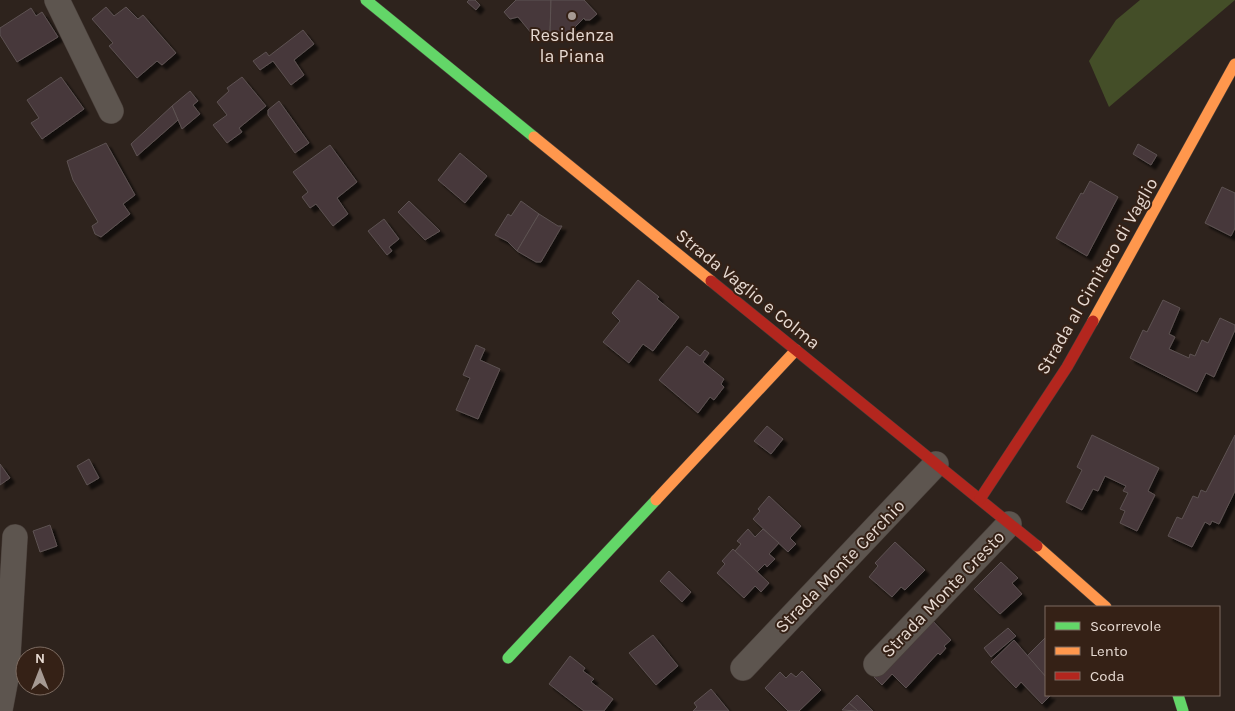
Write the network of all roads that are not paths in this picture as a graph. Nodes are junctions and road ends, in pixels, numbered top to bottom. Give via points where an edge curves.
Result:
1 (57, 0) edge
2 (366, 0) edge
3 (1235, 64) edge
4 (111, 111) dead end
5 (796, 350) junction
6 (936, 464) junction
7 (980, 499) junction
8 (1010, 524) junction
9 (15, 536) dead end
10 (1105, 606) edge
11 (508, 658) dead end
12 (876, 664) dead end
13 (742, 668) dead end
14 (1178, 696) edge
15 (0, 710) edge
16 (1183, 711) edge

1 - 4 street
2 - 5 street, Strada Vaglio e Colma
3 - 7 street, Strada al Cimitero di Vaglio via 1067,367
5 - 6 street, Strada Vaglio e Colma
5 - 11 street
6 - 7 street, Strada Vaglio e Colma
6 - 13 street, Strada Monte Cerchio
7 - 8 street, Strada Vaglio e Colma
8 - 10 street, Strada Vaglio e Colma
8 - 12 street, Strada Monte Cresto
9 - 15 street via 7,673
14 - 16 street

